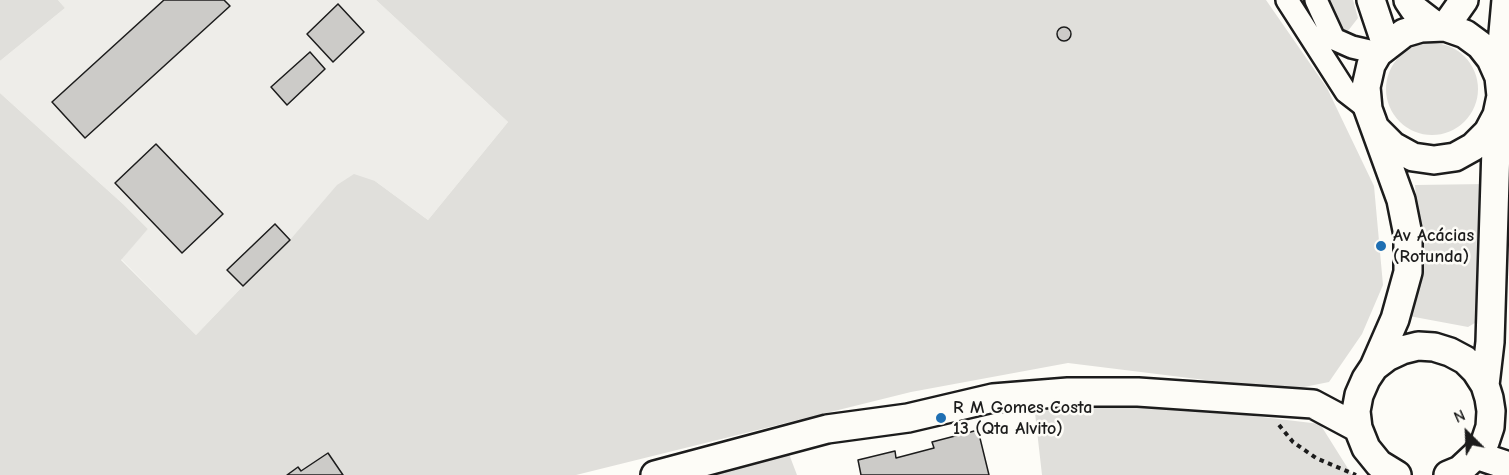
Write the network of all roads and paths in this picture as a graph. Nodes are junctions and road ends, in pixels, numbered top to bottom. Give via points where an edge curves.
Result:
1 (1287, 0) edge
2 (1316, 0) edge
3 (1371, 0) edge
4 (1408, 0) edge
5 (1464, 0) edge
6 (1506, 0) edge
7 (1440, 26) junction
8 (1382, 49) junction
9 (1499, 77) junction
10 (1497, 115) junction
11 (1372, 119) junction
12 (1370, 373) junction
13 (1278, 401) junction
14 (1313, 404) junction
15 (1495, 406) edge
16 (1358, 428) junction
17 (1476, 455) junction
18 (1509, 466) edge
19 (655, 475) edge
20 (1356, 475) edge
21 (1397, 475) edge
22 (1448, 475) edge

1 - 11 lane via 1346,92
2 - 8 lane via 1334,39 1352,47
3 - 8 main road
4 - 7 main road via 1414,9
5 - 7 main road
6 - 9 main road
7 - 8 main road via 1404,33
7 - 9 main road via 1465,34 1480,45
8 - 11 main road via 1371,65 1366,87
9 - 10 main road
10 - 11 main road via 1473,147 1455,157 1434,160 1413,157 1393,147
10 - 15 main road via 1490,342
11 - 12 main road via 1401,200 1408,235 1408,272 1395,319
12 - 14 main road
12 - 15 main road via 1387,357 1402,350 1434,347 1465,360 1476,371
12 - 16 main road via 1359,395
13 - 14 main road
13 - 19 main road via 1138,392 993,398 908,418 827,429
13 - 20 path via 1276,422 1293,442 1316,458
14 - 16 main road
15 - 17 main road
16 - 21 main road via 1372,456
17 - 18 main road
17 - 22 main road

